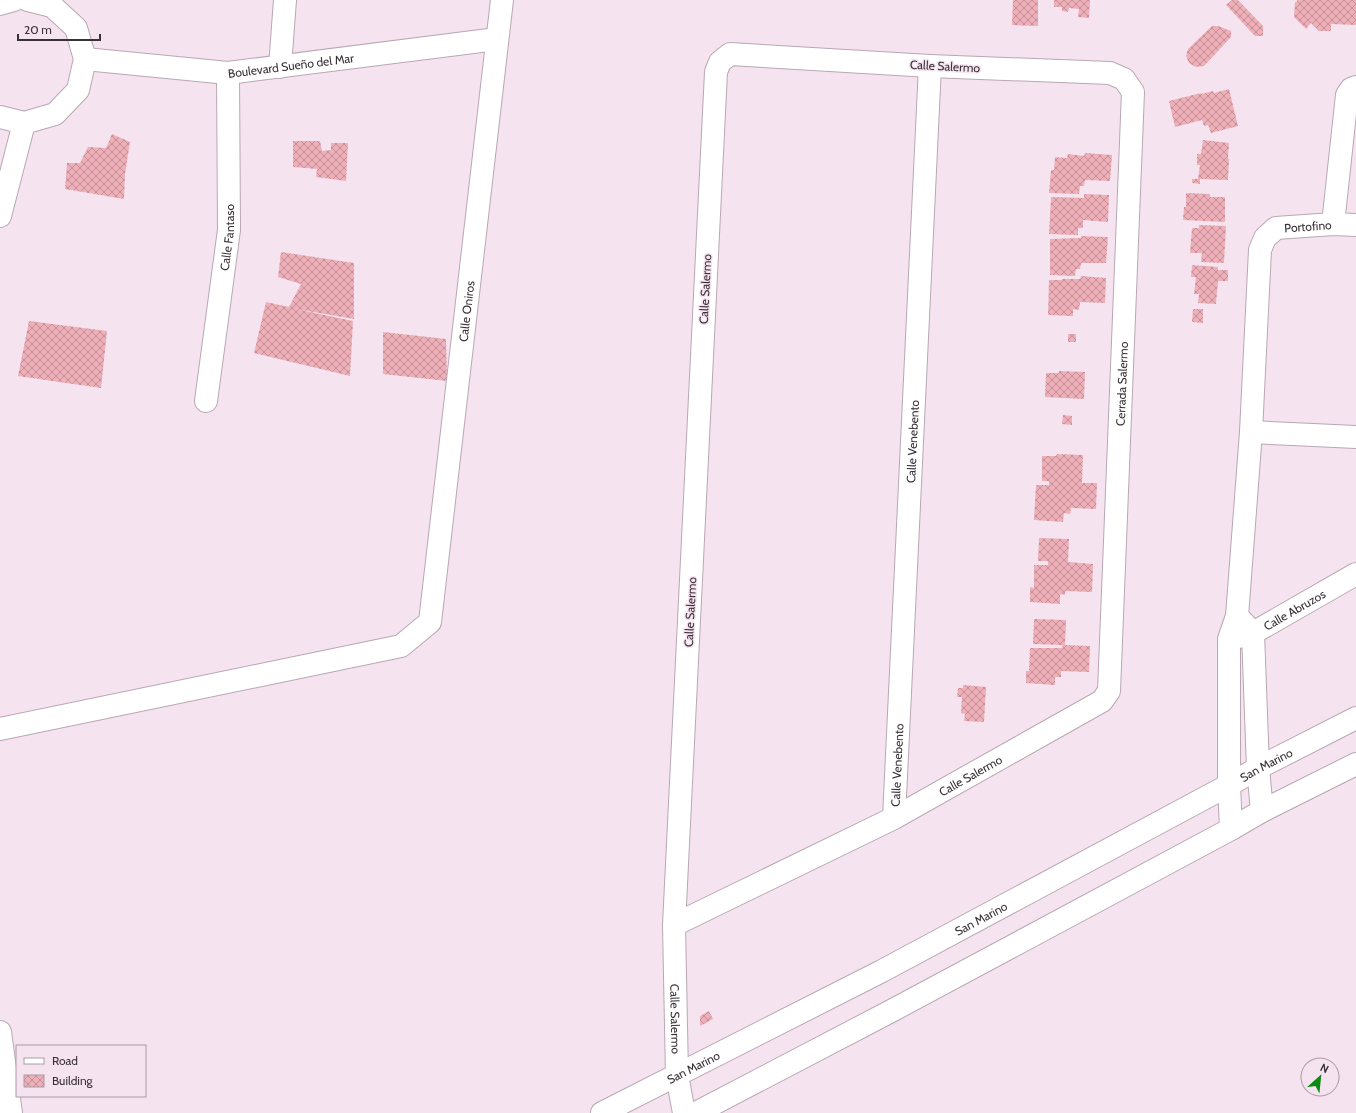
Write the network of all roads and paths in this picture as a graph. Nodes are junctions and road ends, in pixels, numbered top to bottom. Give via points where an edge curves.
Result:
1 (14, 0) edge
2 (28, 0) edge
3 (285, 0) edge
4 (502, 0) edge
5 (0, 4) edge
6 (497, 39) junction
7 (85, 59) junction
8 (930, 66) junction
9 (280, 67) junction
10 (228, 73) junction
11 (1124, 79) joint
12 (1353, 88) edge
13 (0, 117) edge
14 (24, 123) junction
15 (0, 216) edge
16 (1333, 224) junction
17 (1356, 225) edge
18 (206, 401) dead end
19 (1251, 432) junction
20 (1356, 437) edge
21 (1356, 574) edge
22 (1237, 616) junction
23 (1253, 633) junction
24 (1229, 639) junction
25 (1109, 691) joint
26 (1356, 718) edge
27 (0, 729) edge
28 (1356, 764) edge
29 (1258, 768) junction
30 (1229, 785) junction
31 (1262, 811) junction
32 (894, 818) junction
33 (1231, 829) junction
34 (674, 925) junction
35 (1, 1043) edge
36 (677, 1075) junction
37 (11, 1113) edge
38 (602, 1113) edge
39 (684, 1113) edge
40 (696, 1113) edge

1 - 5 street
2 - 7 street via 52,6 76,28
3 - 9 street
4 - 6 street, Calle Oniros
6 - 9 street, Boulevard Sueño del Mar
6 - 27 street, Calle Oniros via 430,622 401,646
7 - 10 street, Boulevard Sueño del Mar
7 - 14 street via 78,90 55,114
8 - 11 street, Calle Salermo via 1110,73
8 - 32 street, Calle Venebento
8 - 34 street, Calle Salermo via 730,54 720,62 716,72
9 - 10 street, Boulevard Sueño del Mar
10 - 18 street, Calle Fantaso via 229,230
11 - 25 street, Cerrada Salermo via 1133,92
12 - 16 street via 1347,95
13 - 14 street
14 - 15 street
16 - 17 street, Portofino
16 - 19 street, Portofino via 1276,228 1265,238 1260,250
19 - 20 street
19 - 22 street
21 - 23 street, Calle Abruzos
22 - 23 street
22 - 24 street
23 - 24 street, Calle Abruzos
23 - 29 street
24 - 30 street
25 - 32 street, Calle Salermo via 1102,701
26 - 29 street, San Marino
28 - 31 street
29 - 30 street, San Marino
29 - 31 street
30 - 33 street
30 - 36 street, San Marino via 882,971
31 - 33 street
32 - 34 street, Calle Salermo
33 - 40 street
34 - 36 street, Calle Salermo
35 - 37 street
36 - 38 street, San Marino
36 - 39 street, Calle Salermo

